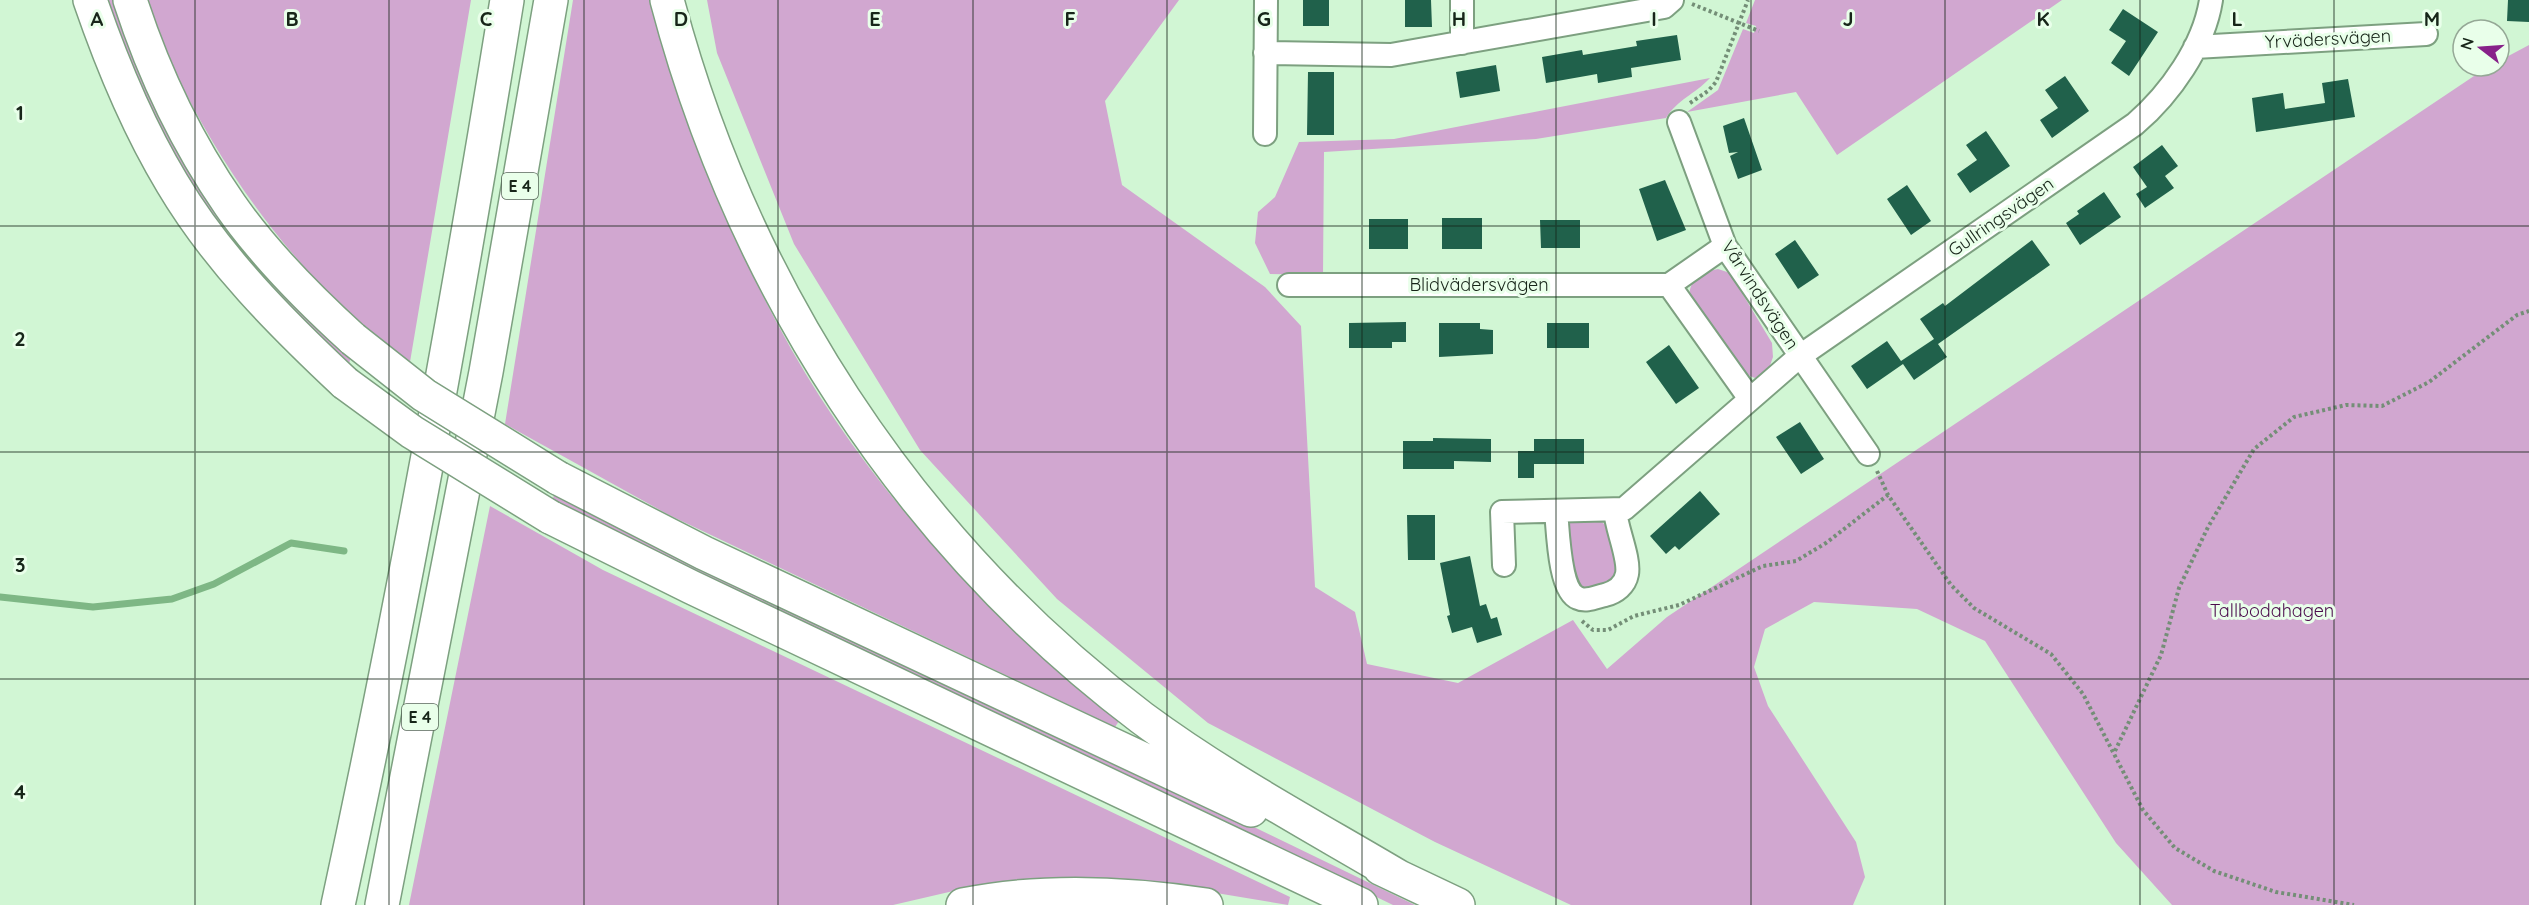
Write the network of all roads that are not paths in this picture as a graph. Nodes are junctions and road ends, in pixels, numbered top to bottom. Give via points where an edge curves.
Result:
1 (90, 0) edge
2 (130, 0) edge
3 (507, 0) edge
4 (551, 0) edge
5 (667, 0) edge
6 (1266, 0) edge
7 (1462, 0) edge
8 (1672, 0) edge
9 (2211, 0) edge
10 (2426, 34) dead end
11 (1462, 43) junction
12 (2195, 47) junction
13 (1265, 53) junction
14 (1679, 122) road end
15 (1265, 134) dead end
16 (1725, 246) junction
17 (1289, 285) dead end
18 (1669, 285) junction
19 (1800, 356) junction
20 (1750, 399) junction
21 (1868, 454) road end
22 (1556, 510) junction
23 (1615, 510) junction
24 (1504, 565) dead end
25 (1399, 877) junction
26 (338, 905) edge
27 (382, 905) edge
28 (963, 905) edge
29 (1206, 905) edge
30 (1361, 905) edge
31 (1458, 905) edge

1 - 30 highway, bridge via 137,120 172,184 208,236 293,334 345,383 412,432 550,517
2 - 25 highway, bridge via 172,105 230,205 316,305 424,395 558,478 704,553
3 - 26 highway, E 4 via 471,223
4 - 27 highway, E 4 via 486,372
5 - 25 highway via 708,133 761,255 828,376 877,451 929,516 1033,626 1144,719 1236,781
6 - 13 street
7 - 11 street
8 - 11 street via 1664,7
9 - 12 street, Gullringsvägen
10 - 12 street, Yrvädersvägen
11 - 13 street via 1391,55
12 - 19 street, Gullringsvägen via 2161,98 2135,124
13 - 15 street
14 - 16 street, Vårvindsvägen
16 - 18 street
16 - 19 street, Vårvindsvägen
17 - 18 street, Blidvädersvägen
18 - 20 street
19 - 20 street, Gullringsvägen
19 - 21 street, Vårvindsvägen
20 - 23 street, Gullringsvägen via 1624,509
22 - 23 street
22 - 23 street via 1560,556 1569,592 1584,600 1612,593 1624,583 1628,567
22 - 24 street via 1502,512
25 - 31 highway
28 - 29 highway via 1069,895 1162,898

